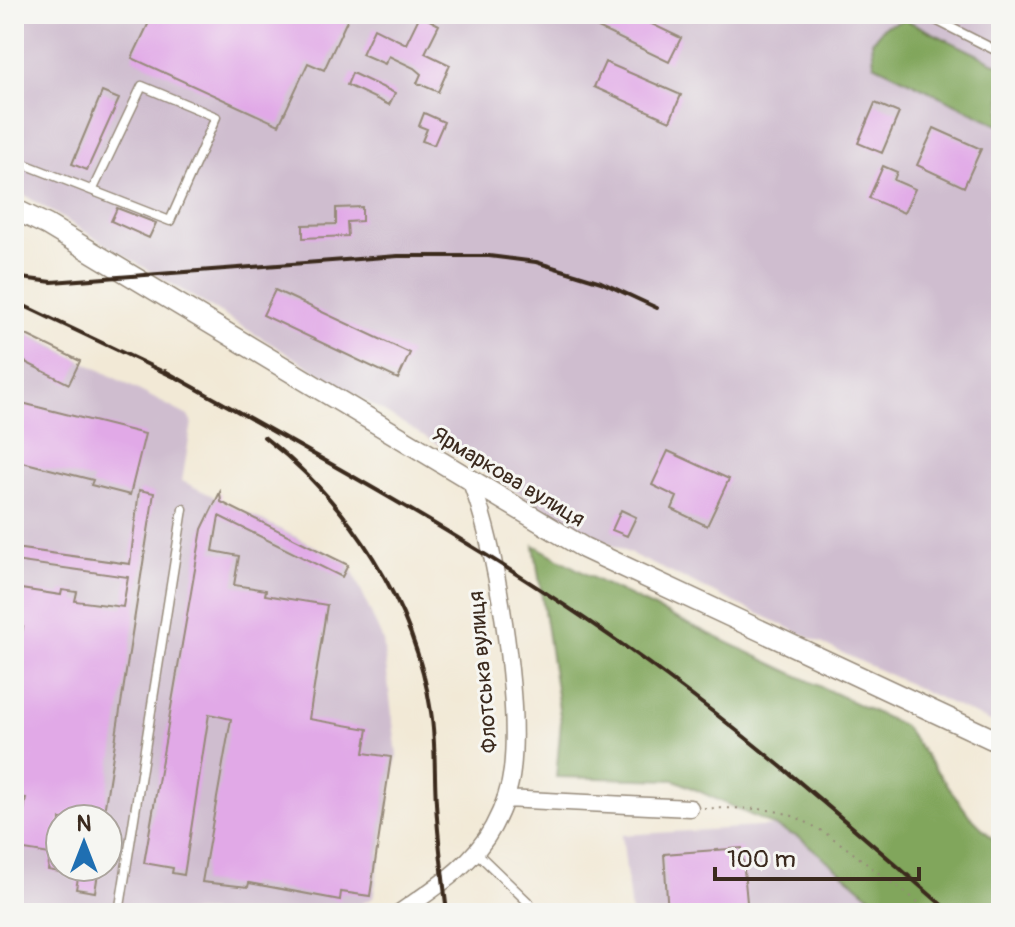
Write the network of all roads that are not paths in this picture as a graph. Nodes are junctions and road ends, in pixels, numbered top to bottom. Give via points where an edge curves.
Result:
1 (924, 14) edge
2 (1001, 53) edge
3 (14, 160) edge
4 (93, 189) junction
5 (14, 209) edge
6 (470, 480) junction
7 (183, 509) dead end
8 (1001, 743) edge
9 (505, 799) junction
10 (690, 808) road end
11 (476, 852) junction
12 (119, 913) edge
13 (399, 913) edge
14 (530, 913) edge

1 - 2 lane
3 - 4 lane
4 - 4 lane via 142,86 216,117 170,221
5 - 6 street, Ярмаркова вулиця
6 - 8 street, Ярмаркова вулиця via 584,548
6 - 9 street, Флотська вулиця via 482,510 501,607 513,751
7 - 12 lane
9 - 10 street
9 - 11 street, Флотська вулиця
11 - 13 street, Флотська вулиця
11 - 14 lane via 529,903

